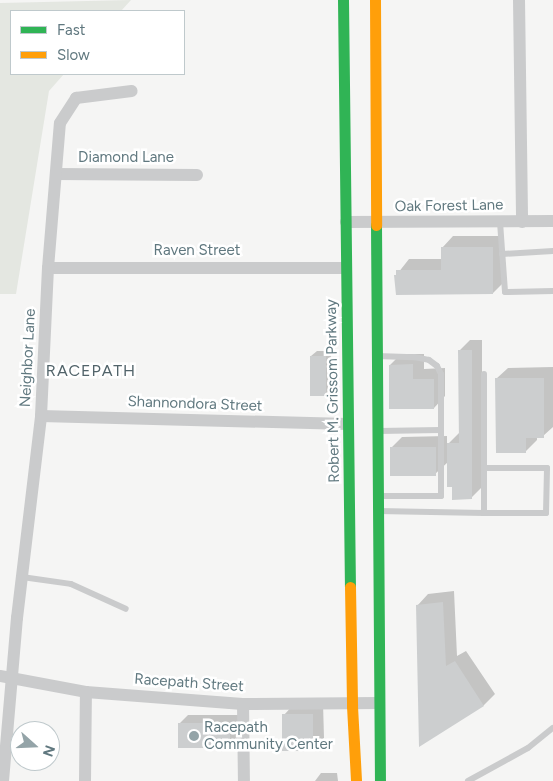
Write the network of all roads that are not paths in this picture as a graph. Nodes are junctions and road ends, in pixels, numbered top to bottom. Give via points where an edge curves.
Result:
1 (343, 0) edge
2 (375, 0) edge
3 (519, 0) edge
4 (132, 92) dead end
5 (56, 174) junction
6 (197, 175) dead end
7 (553, 221) edge
8 (346, 222) junction
9 (500, 222) junction
10 (522, 222) junction
11 (378, 224) junction
12 (553, 251) edge
13 (502, 254) junction
14 (48, 268) junction
15 (346, 268) junction
16 (553, 291) edge
17 (377, 356) junction
18 (484, 374) dead end
19 (41, 416) junction
20 (348, 424) junction
21 (440, 430) junction
22 (378, 431) junction
23 (484, 468) junction
24 (377, 496) junction
25 (377, 512) junction
26 (484, 513) junction
27 (22, 577) junction
28 (126, 609) dead end
29 (6, 678) edge
30 (86, 692) junction
31 (378, 703) junction
32 (243, 704) junction
33 (352, 704) junction
34 (553, 728) edge
35 (3, 781) edge
36 (85, 781) edge
37 (244, 781) edge
38 (356, 781) edge
39 (380, 781) edge
40 (468, 781) edge

1 - 8 main road, Robert M. Grissom Parkway
2 - 11 main road
3 - 10 street
4 - 5 street, Neighbor Lane via 76,98 70,104 60,123
5 - 6 street, Diamond Lane
5 - 14 street, Neighbor Lane
7 - 10 street, Oak Forest Lane
8 - 11 street, Oak Forest Lane
8 - 15 main road, Robert M. Grissom Parkway
9 - 10 street, Oak Forest Lane
9 - 11 street, Oak Forest Lane
9 - 13 lane
11 - 17 main road
12 - 13 lane
13 - 16 lane via 505,292
14 - 15 street, Raven Street
14 - 19 street, Neighbor Lane
15 - 20 main road, Robert M. Grissom Parkway
17 - 21 lane via 414,357 429,360 437,366 441,374
17 - 22 main road
18 - 23 lane
19 - 20 street, Shannondora Street
19 - 27 street, Neighbor Lane
20 - 33 main road, Robert M. Grissom Parkway
21 - 22 lane
21 - 24 lane via 441,496
22 - 24 main road
23 - 26 lane
23 - 26 lane via 547,468 546,513
24 - 25 main road
25 - 26 lane
25 - 31 main road
27 - 28 lane via 71,584
27 - 29 street, Neighbor Lane
29 - 30 street, Racepath Street
29 - 35 street, Neighbor Lane
30 - 32 street, Racepath Street
30 - 36 street
31 - 33 street, Racepath Street
31 - 39 main road
32 - 33 street, Racepath Street
32 - 37 street
33 - 38 main road, Robert M. Grissom Parkway
34 - 40 lane via 528,748

